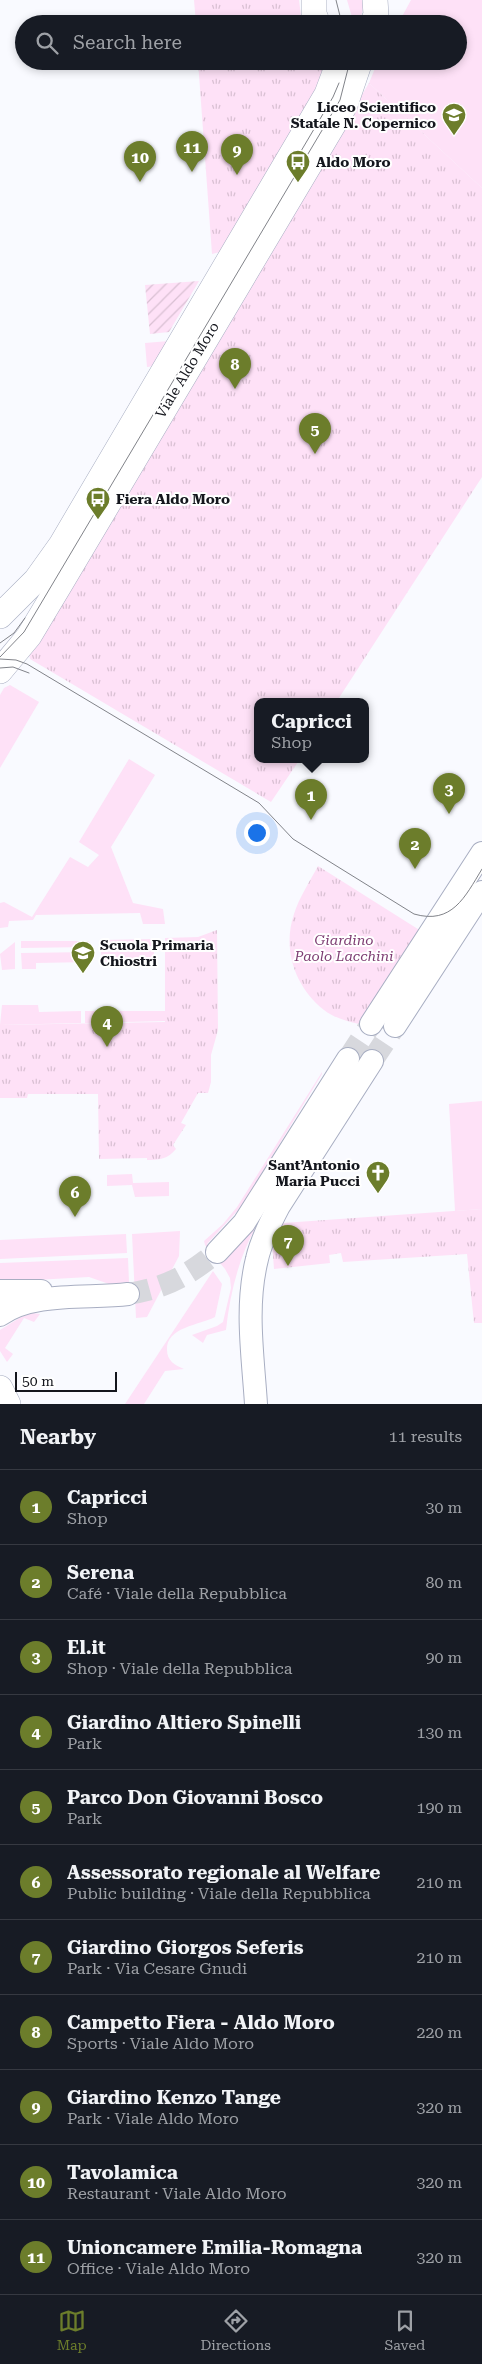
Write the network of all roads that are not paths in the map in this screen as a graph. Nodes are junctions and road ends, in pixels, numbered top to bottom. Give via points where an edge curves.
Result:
1 (314, 0) edge
2 (375, 0) edge
3 (314, 15) edge
4 (376, 15) edge
5 (336, 70) edge
6 (357, 70) edge
7 (0, 616) edge
8 (0, 671) edge
9 (482, 853) edge
10 (482, 892) edge
11 (400, 980) junction
12 (371, 1024) tunnel mouth
13 (348, 1060) tunnel mouth
14 (372, 1061) tunnel mouth
15 (217, 1252) tunnel mouth
16 (0, 1291) edge
17 (128, 1294) tunnel mouth
18 (94, 1297) junction
19 (0, 1315) edge
20 (0, 1388) edge
21 (8, 1404) edge
22 (256, 1404) edge

1 - 3 main road
2 - 4 main road
5 - 7 main road, Viale Aldo Moro via 328,94 60,545 36,580
6 - 8 main road, Viale Aldo Moro via 340,113 39,620
9 - 11 main road
10 - 11 main road via 395,1026
11 - 12 main road
13 - 15 main road via 244,1222
14 - 22 main road via 279,1206 257,1258 250,1309
16 - 18 main road via 79,1293
17 - 18 main road
18 - 19 main road via 31,1301
20 - 21 main road

